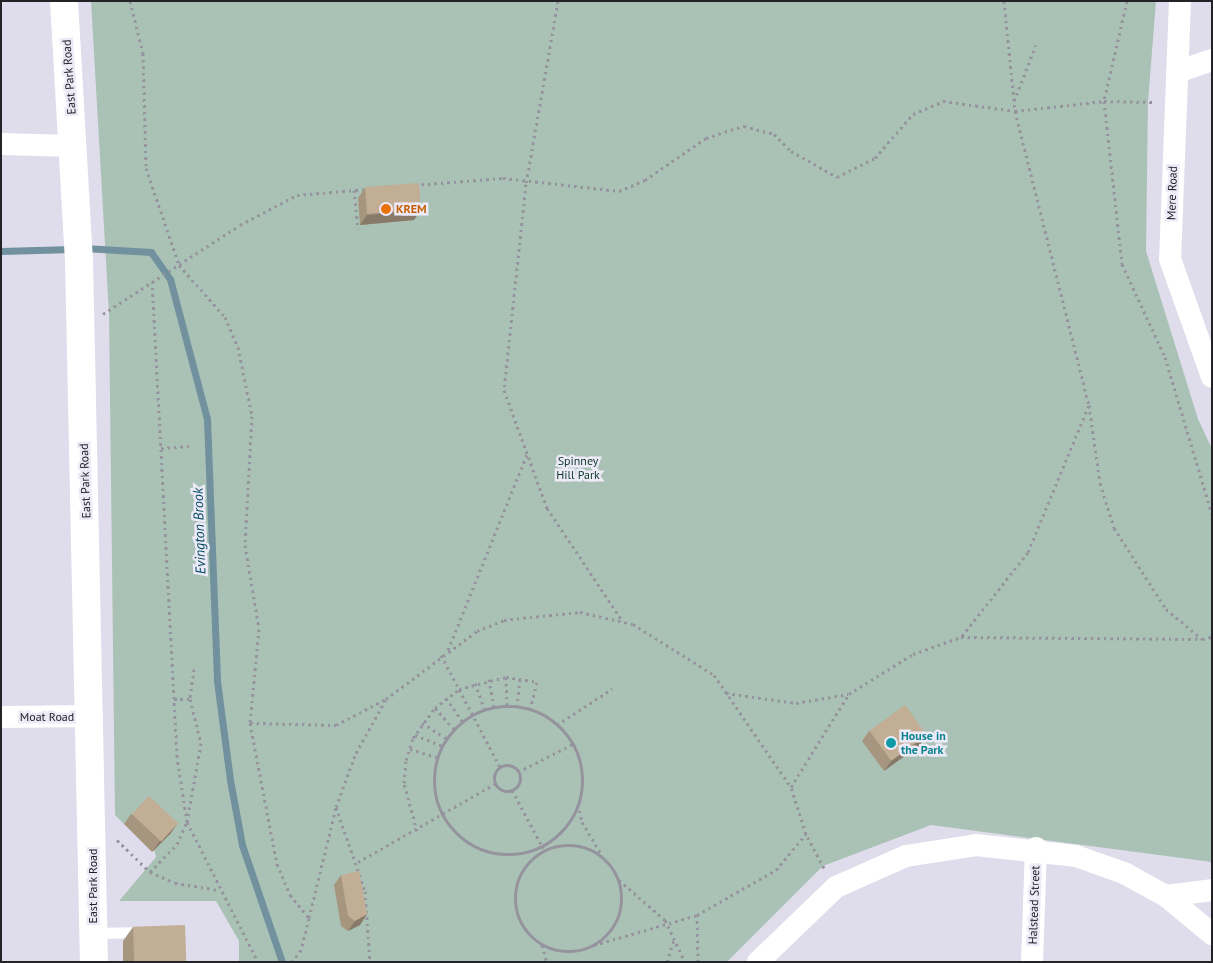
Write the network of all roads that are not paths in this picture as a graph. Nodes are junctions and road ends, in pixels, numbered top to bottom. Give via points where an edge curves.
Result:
1 (64, 1) edge
2 (1180, 1) edge
3 (1211, 60) edge
4 (1177, 72) junction
5 (1, 144) edge
6 (74, 146) junction
7 (1212, 377) edge
8 (92, 716) junction
9 (1, 717) edge
10 (1036, 848) junction
11 (1212, 890) edge
12 (1166, 896) junction
13 (159, 931) edge
14 (94, 933) junction
15 (1212, 934) edge
16 (94, 962) edge
17 (758, 962) edge
18 (1032, 962) edge

1 - 6 main road, East Park Road
2 - 4 street, Mere Road
3 - 4 street
4 - 7 street, Mere Road via 1170,259
5 - 6 street
6 - 8 main road, East Park Road
8 - 9 street, Moat Road
8 - 14 main road, East Park Road
10 - 12 street via 1124,873
10 - 17 street via 944,848 906,856 836,887
10 - 18 street, Halstead Street
11 - 12 street
12 - 15 street
13 - 14 lane
14 - 16 main road, East Park Road

